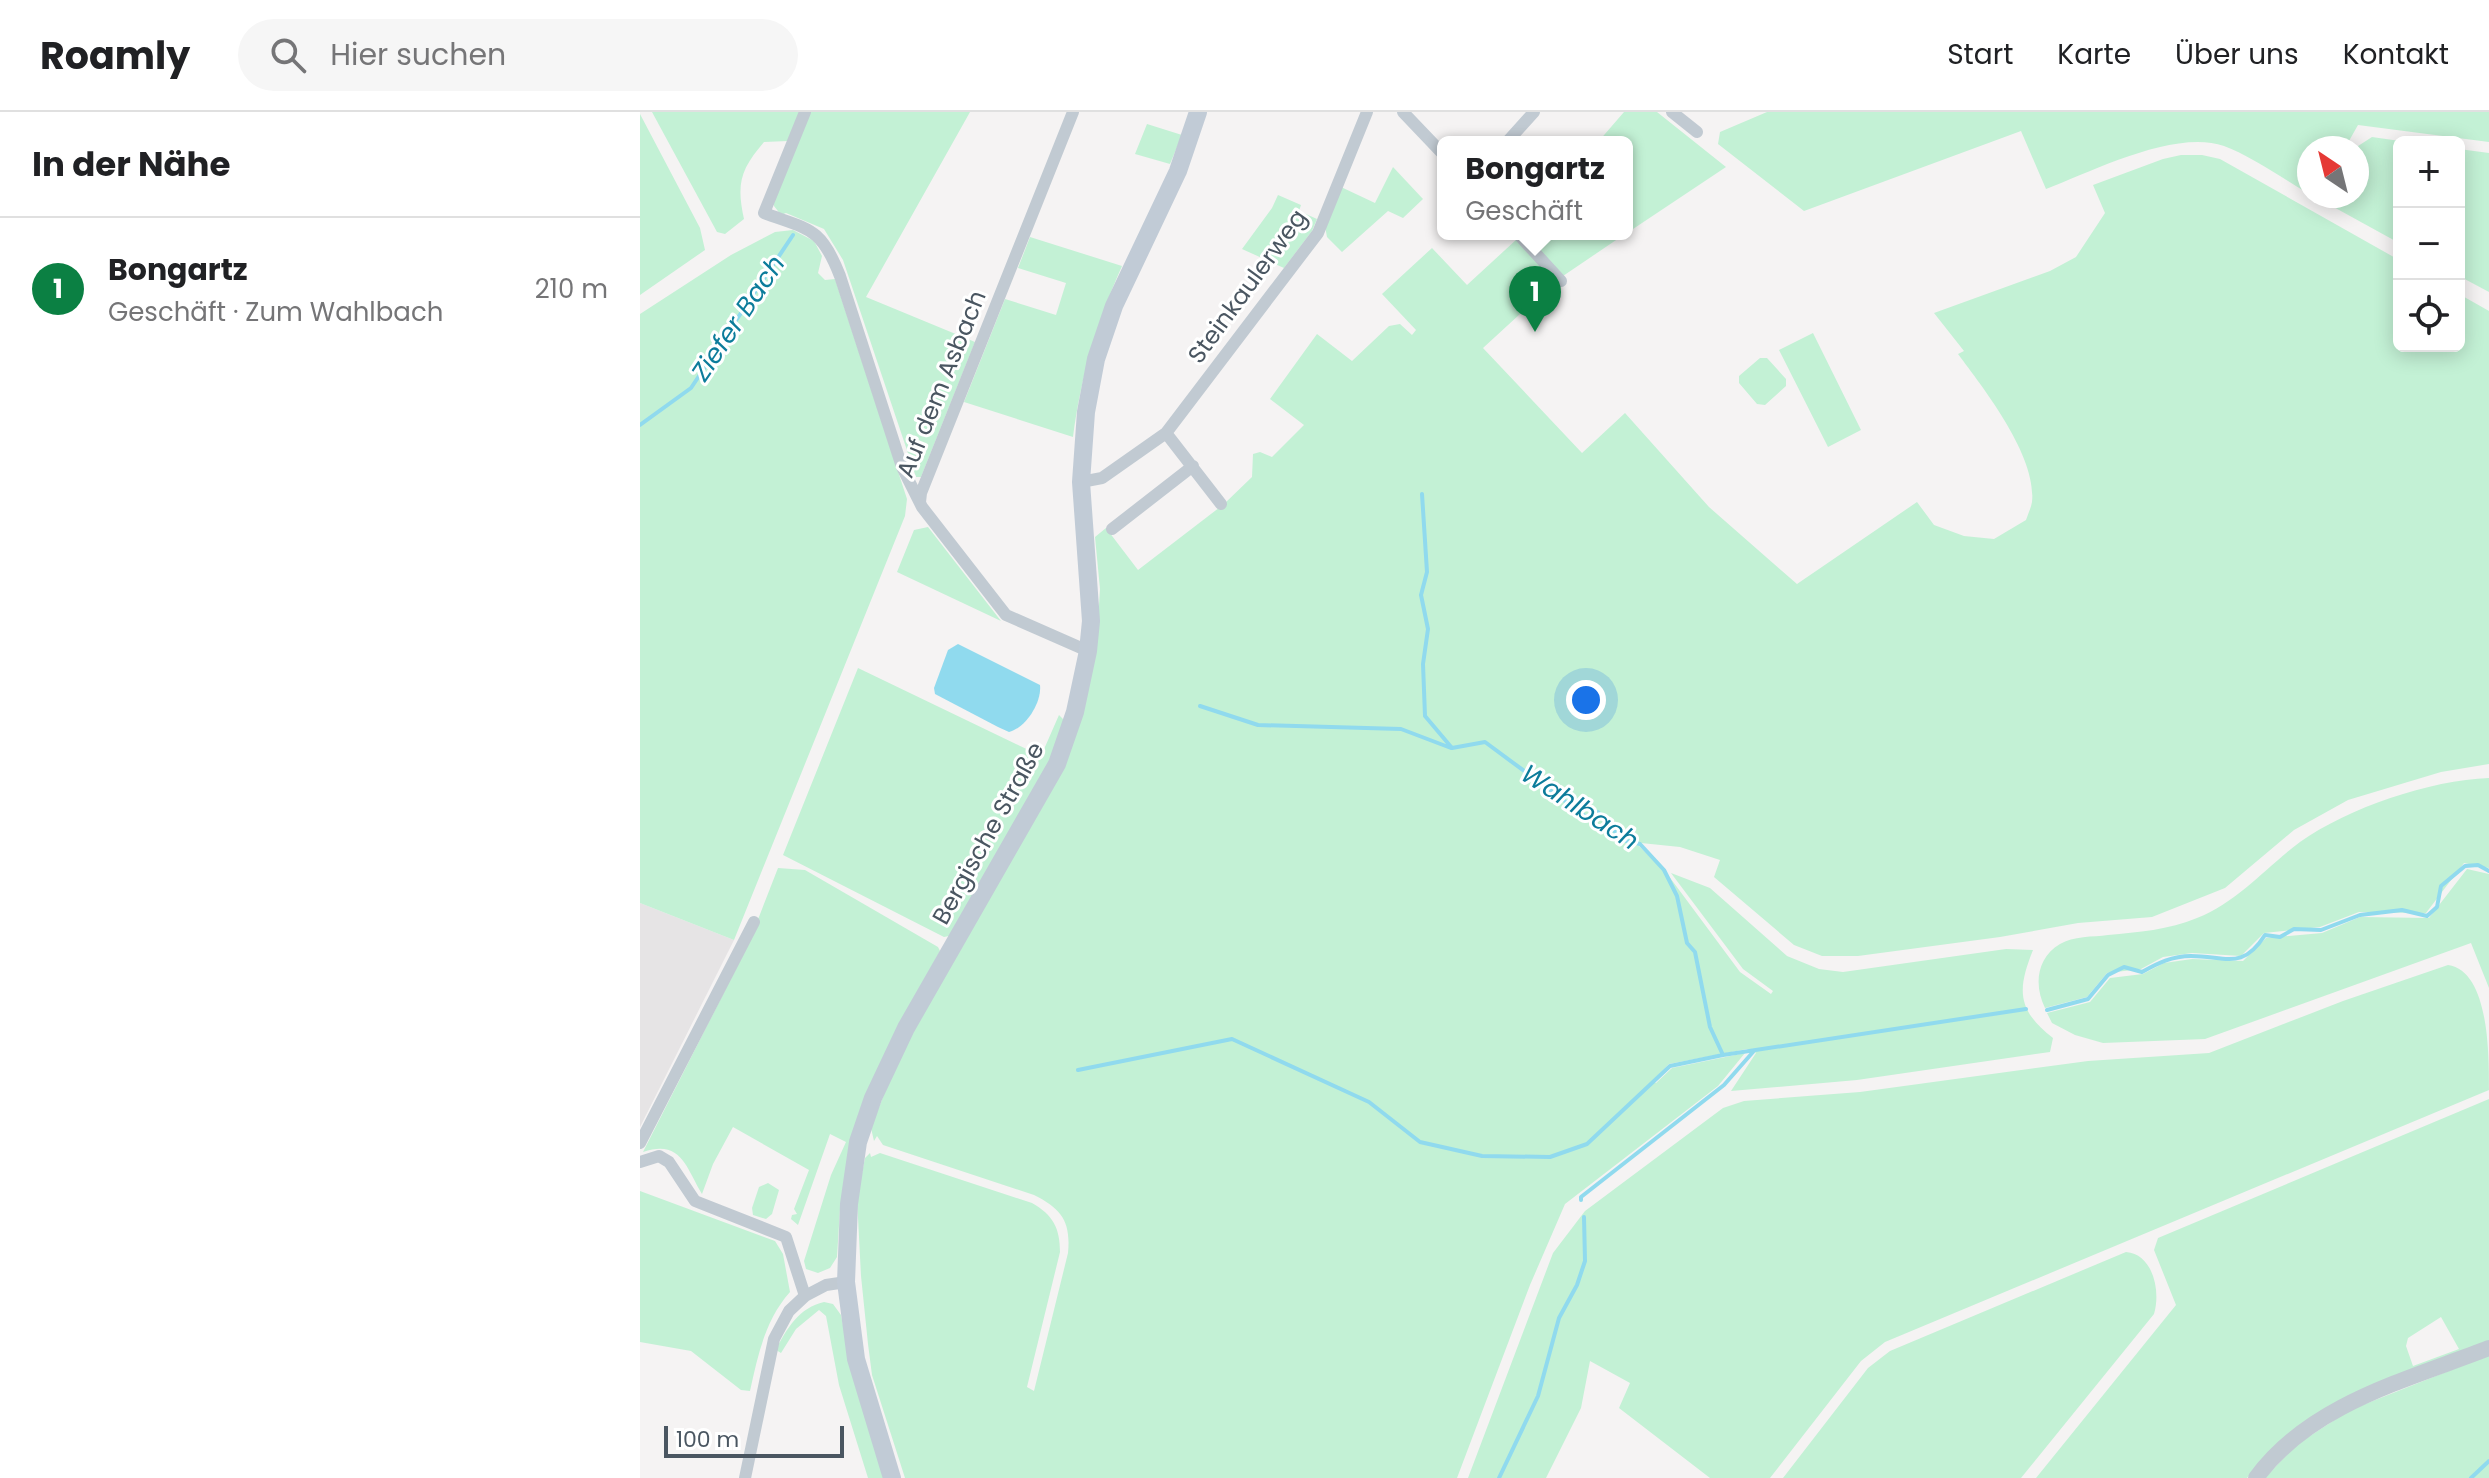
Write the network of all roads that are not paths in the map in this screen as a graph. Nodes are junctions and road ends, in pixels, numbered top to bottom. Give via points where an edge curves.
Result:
1 (805, 112) edge
2 (1073, 112) edge
3 (1198, 112) edge
4 (1367, 112) edge
5 (1403, 112) edge
6 (1534, 112) edge
7 (1672, 112) edge
8 (1697, 132) dead end
9 (1512, 136) edge
10 (1437, 148) edge
11 (1523, 240) edge
12 (1561, 281) dead end
13 (1166, 433) junction
14 (1193, 466) junction
15 (1081, 482) junction
16 (920, 502) junction
17 (1221, 504) dead end
18 (1112, 529) dead end
19 (1088, 651) junction
20 (754, 922) dead end
21 (640, 1143) edge
22 (640, 1162) edge
23 (846, 1282) junction
24 (805, 1296) junction
25 (2489, 1348) edge
26 (745, 1478) edge
27 (892, 1478) edge
28 (2256, 1478) edge

1 - 16 street via 764,213 800,224 827,246 902,467
2 - 16 street, Auf dem Asbach
3 - 15 main road, Bergische Straße via 1178,171 1114,306 1096,359
4 - 13 street, Steinkaulerweg via 1318,233
5 - 10 street
6 - 9 street
7 - 8 street
11 - 12 street
13 - 14 street
13 - 15 street, Steinkaulerweg via 1102,478
14 - 17 street
14 - 18 street
15 - 19 main road, Bergische Straße via 1091,621
16 - 19 street, Auf dem Asbach via 1006,615
19 - 23 main road, Bergische Straße via 1057,764 906,1028 873,1098 855,1158
20 - 21 street
22 - 24 street via 659,1156 669,1162 695,1201 786,1237
23 - 24 street
23 - 27 main road, Bergische Straße via 856,1359
24 - 26 street via 789,1311 774,1339
25 - 28 street via 2348,1404 2287,1444

